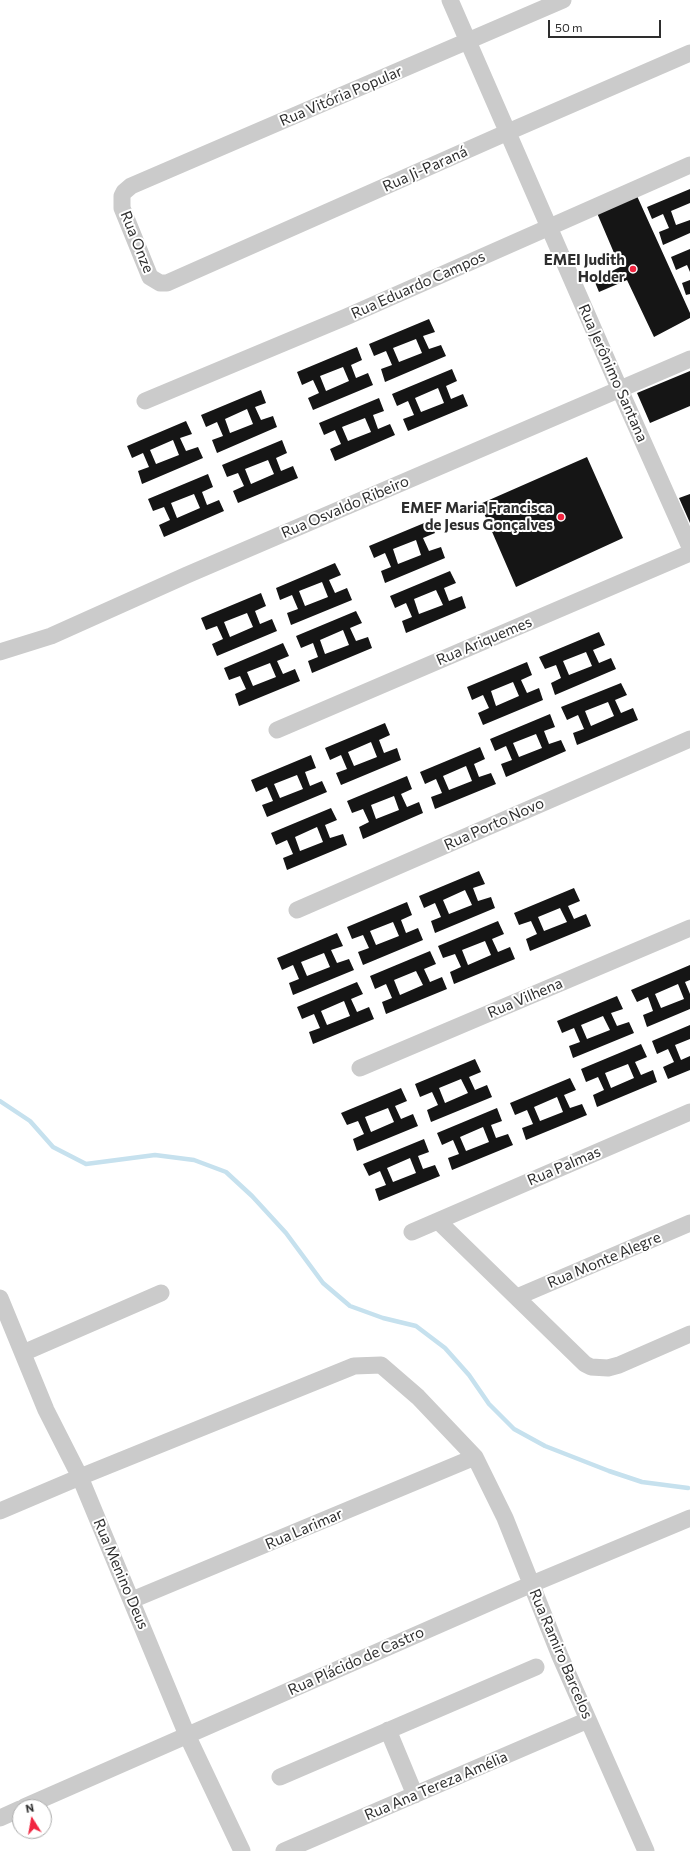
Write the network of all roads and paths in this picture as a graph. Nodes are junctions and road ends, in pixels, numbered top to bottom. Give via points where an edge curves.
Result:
1 (450, 0) edge
2 (563, 0) edge
3 (468, 41) junction
4 (690, 54) edge
5 (508, 132) junction
6 (690, 165) edge
7 (122, 196) joint
8 (550, 226) junction
9 (160, 283) joint
10 (690, 359) edge
11 (620, 390) junction
12 (145, 401) dead end
13 (690, 547) edge
14 (690, 553) edge
15 (0, 652) edge
16 (277, 730) dead end
17 (690, 739) edge
18 (297, 910) dead end
19 (690, 928) edge
20 (360, 1068) dead end
21 (690, 1112) edge
22 (438, 1221) junction
23 (690, 1223) edge
24 (412, 1232) dead end
25 (161, 1293) dead end
26 (517, 1297) junction
27 (0, 1298) edge
28 (690, 1334) edge
29 (23, 1353) junction
30 (475, 1457) junction
31 (80, 1477) junction
32 (0, 1511) edge
33 (690, 1518) edge
34 (532, 1584) junction
35 (132, 1600) junction
36 (536, 1667) dead end
37 (588, 1720) junction
38 (388, 1730) junction
39 (187, 1735) junction
40 (280, 1776) dead end
41 (415, 1795) junction
42 (42, 1799) edge
43 (12, 1813) edge
44 (0, 1818) edge
45 (242, 1851) edge
46 (284, 1851) edge
47 (646, 1851) edge

1 - 3 street, Rua Jerônimo Santana
2 - 3 street, Rua Vitória Popular
3 - 5 street, Rua Jerônimo Santana
3 - 7 street, Rua Vitória Popular via 131,186
4 - 5 street, Rua Ji-Paraná
5 - 8 street, Rua Jerônimo Santana
5 - 9 street, Rua Ji-Paraná via 167,283
6 - 8 street, Rua Eduardo Campos
7 - 9 street, Rua Onze via 122,208 150,277
8 - 11 street, Rua Jerônimo Santana
8 - 12 street, Rua Eduardo Campos via 346,317
10 - 11 street, Rua Osvaldo Ribeiro
11 - 13 street, Rua Jerônimo Santana
11 - 15 street, Rua Osvaldo Ribeiro via 186,575 51,636
14 - 16 street, Rua Ariquemes
17 - 18 street, Rua Porto Novo
19 - 20 street, Rua Vilhena
21 - 22 street, Rua Palmas
22 - 24 street, Rua Palmas
22 - 26 street
23 - 26 street, Rua Monte Alegre
25 - 29 street
26 - 28 street via 591,1367 608,1368
27 - 29 street, Rua Menino Deus
29 - 31 street, Rua Menino Deus via 46,1410
30 - 31 street, Rua Ramiro Barcelos via 386,1367 365,1365 354,1366
30 - 34 street, Rua Ramiro Barcelos
30 - 35 street, Rua Larimar
31 - 32 street, Rua Ramiro Barcelos
31 - 35 street, Rua Menino Deus
33 - 34 street, Rua Plácido de Castro
34 - 37 street, Rua Ramiro Barcelos
34 - 39 street, Rua Plácido de Castro
35 - 39 street, Rua Menino Deus
36 - 38 street
37 - 41 street, Rua Ana Tereza Amélia
37 - 47 street, Rua Ramiro Barcelos
38 - 40 street
38 - 41 street
39 - 42 street, Rua Plácido de Castro
39 - 45 street, Rua Menino Deus
41 - 46 street, Rua Ana Tereza Amélia
43 - 44 street

